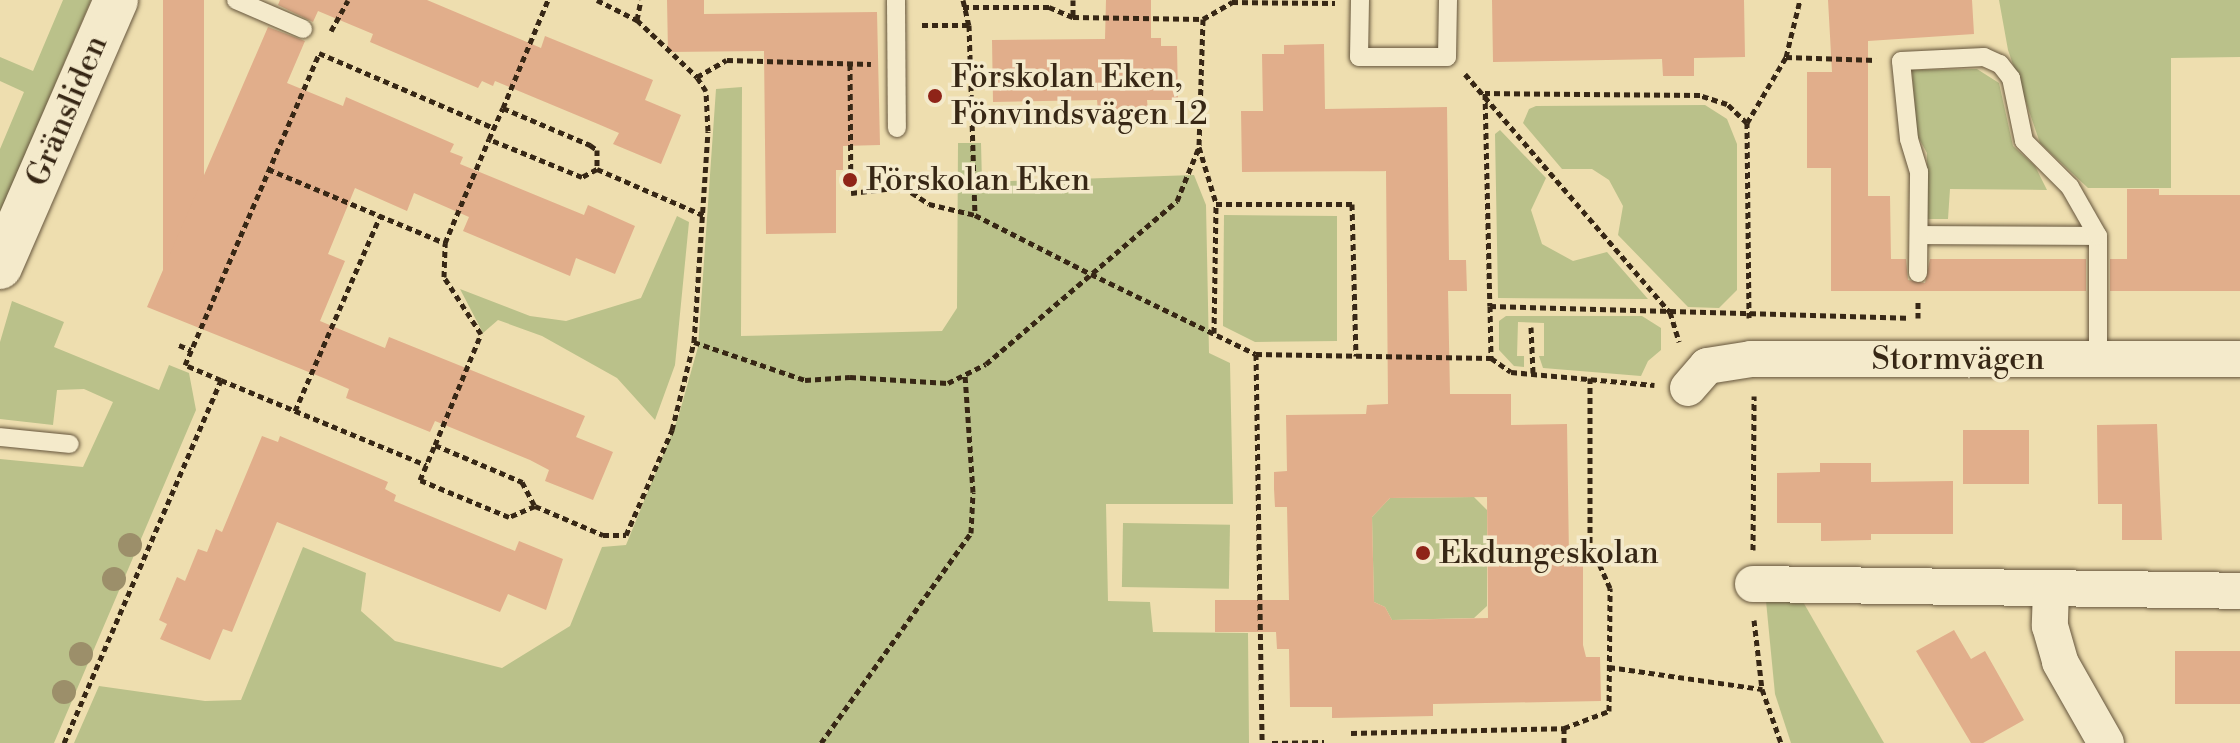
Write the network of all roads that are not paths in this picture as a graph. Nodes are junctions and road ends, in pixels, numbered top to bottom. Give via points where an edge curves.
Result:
1 (116, 0) edge
2 (236, 0) edge
3 (896, 0) edge
4 (1448, 0) edge
5 (1360, 2) edge
6 (303, 29) dead end
7 (897, 128) dead end
8 (1919, 235) junction
9 (2098, 236) junction
10 (0, 267) edge
11 (1918, 273) dead end
12 (2240, 359) edge
13 (2098, 360) junction
14 (1688, 388) road end
15 (0, 437) edge
16 (70, 444) dead end
17 (1753, 584) dead end
18 (2051, 590) junction
19 (2240, 591) edge
20 (2106, 743) edge

1 - 10 street, Gränsliden
2 - 6 lane
3 - 7 lane
4 - 5 lane via 1447,57 1359,57
8 - 9 lane
8 - 9 lane via 1919,172 1909,139 1901,61 1984,57 2000,64 2011,78 2024,141 2070,187
8 - 11 lane
9 - 13 lane
12 - 13 street, Stormvägen
13 - 14 street, Stormvägen via 1751,359 1707,366
15 - 16 lane
17 - 18 street
18 - 19 street
18 - 20 street via 2050,626 2060,662

